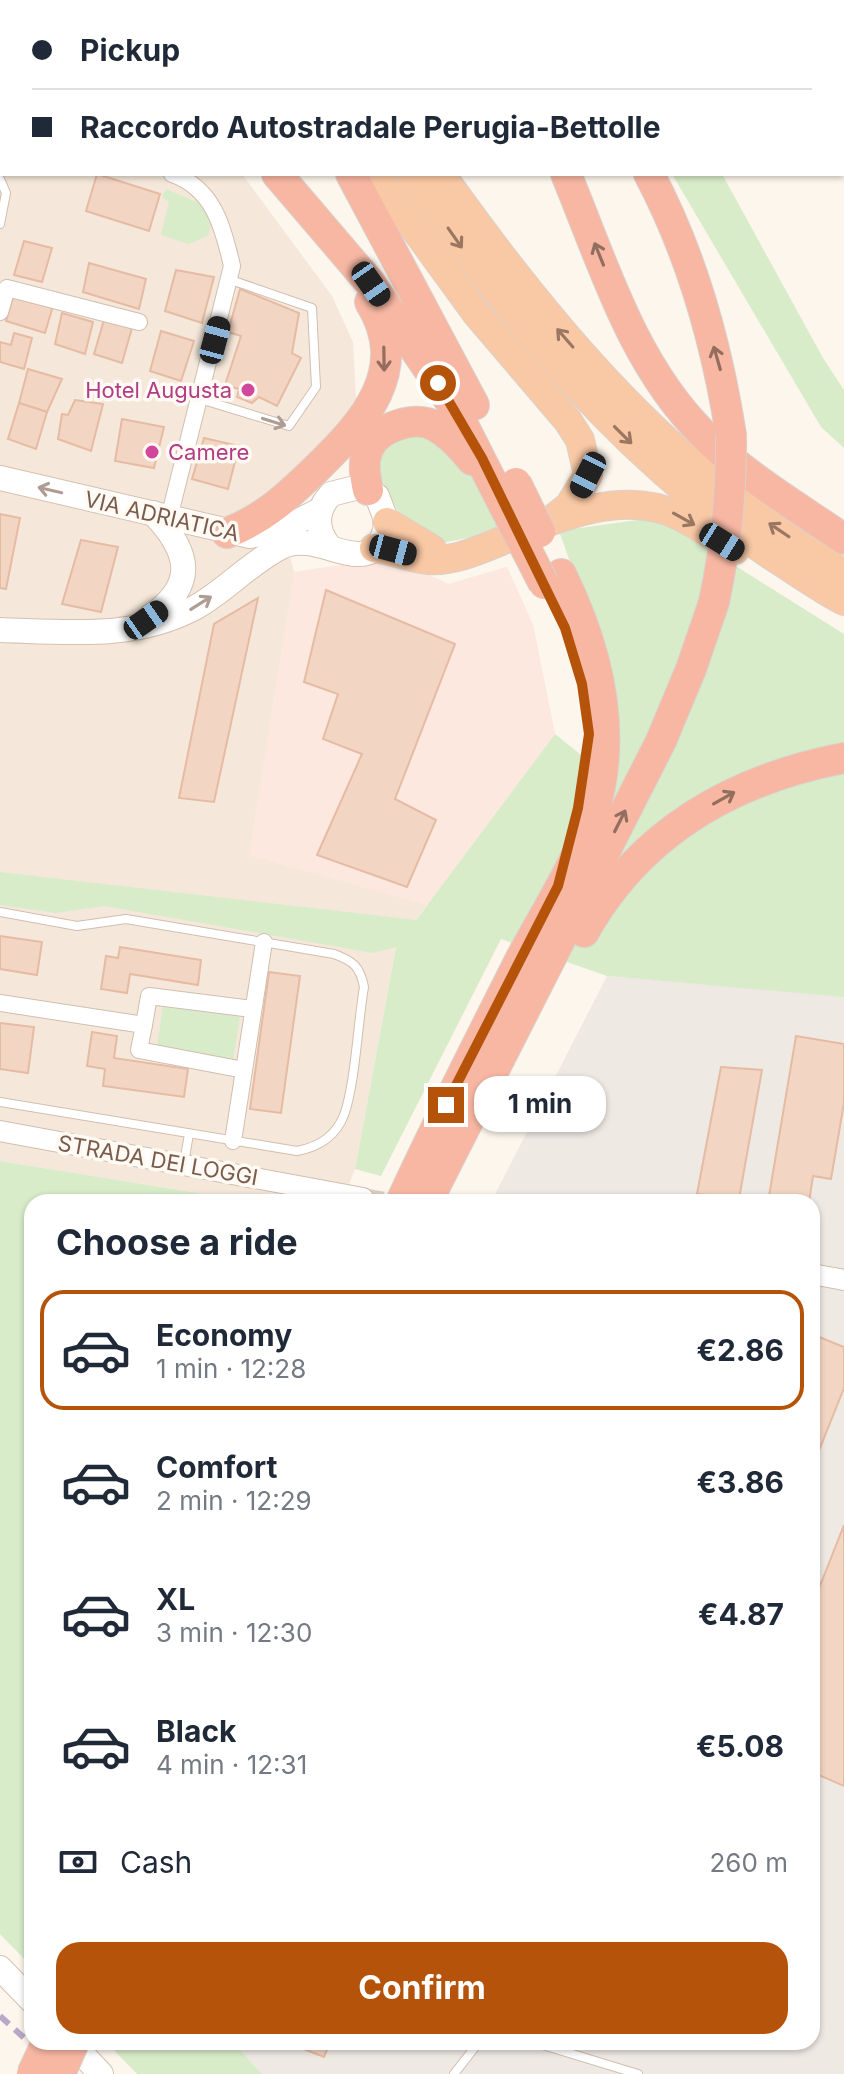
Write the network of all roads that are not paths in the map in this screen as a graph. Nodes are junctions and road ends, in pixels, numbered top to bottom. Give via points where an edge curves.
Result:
1 (178, 176) edge
2 (279, 176) edge
3 (352, 176) edge
4 (376, 176) edge
5 (411, 176) edge
6 (442, 176) edge
7 (567, 176) edge
8 (650, 176) edge
9 (0, 179) edge
10 (0, 224) edge
11 (330, 239) junction
12 (231, 280) junction
13 (0, 312) edge
14 (139, 322) dead end
15 (200, 399) junction
16 (0, 478) edge
17 (507, 488) junction
18 (368, 490) junction
19 (320, 510) junction
20 (161, 516) junction
21 (554, 518) junction
22 (387, 522) junction
23 (227, 533) junction
24 (844, 539) edge
25 (329, 546) junction
26 (374, 548) junction
27 (456, 556) junction
28 (844, 573) edge
29 (844, 601) edge
30 (844, 618) edge
31 (130, 629) junction
32 (0, 630) edge
33 (844, 758) edge
34 (581, 892) junction
35 (0, 912) edge
36 (264, 942) junction
37 (0, 1003) edge
38 (252, 1009) junction
39 (144, 1025) junction
40 (244, 1070) junction
41 (0, 1102) edge
42 (0, 1131) edge
43 (189, 1134) junction
44 (233, 1141) junction
45 (184, 1163) junction
46 (343, 1194) edge
47 (405, 1194) edge
48 (431, 1194) edge
49 (820, 1276) edge
50 (844, 1280) edge
51 (0, 1968) edge
52 (24, 1993) edge
53 (43, 2050) edge
54 (69, 2050) edge
55 (79, 2050) edge
56 (473, 2050) edge
57 (559, 2050) edge
58 (32, 2074) edge
59 (60, 2074) edge
60 (101, 2074) edge
61 (454, 2074) edge
62 (638, 2074) edge

1 - 12 street via 194,182 217,216 230,256
2 - 11 highway
3 - 17 highway
4 - 21 highway via 476,313 580,440 588,475 569,506
5 -> 29 highway via 548,358 630,443 730,527
28 -> 6 highway via 740,504 647,423 567,341
24 -> 7 highway via 741,467 702,432 660,381 633,335
34 -> 8 highway, bridge via 661,741 691,669 714,602 728,535 731,435 722,375 694,277
9 - 10 lane via 6,193
11 - 17 highway via 371,284
11 -> 23 highway via 374,309 384,338 386,370 376,400 350,435 277,507
12 - 15 street
15 -> 12 lane via 289,426 316,387 312,308
13 - 14 street via 7,288
15 - 20 street
20 -> 16 main road, VIA ADRIATICA
17 - 18 highway via 457,442 419,421 400,424 370,445 365,462
17 - 34 highway, bridge via 552,579 577,663 589,734 581,796
18 - 19 main road via 340,489
18 - 22 main road via 383,504
19 - 23 main road, VIA ADRIATICA via 266,534
19 - 25 main road via 319,529
20 - 23 main road, VIA ADRIATICA
20 - 31 main road via 174,535 185,576 168,605
21 - 27 highway
21 -> 30 highway via 628,505 676,514
22 - 26 main road
22 - 27 highway via 426,547
25 - 26 main road via 347,555
31 -> 25 main road via 163,624 198,606 282,547 312,541
26 - 27 highway via 429,560
31 - 32 main road
34 -> 33 highway via 732,793 791,768
34 - 47 highway via 432,1133
34 - 48 highway
35 - 36 lane via 77,926 126,919
36 - 38 street
36 - 44 lane via 353,961 364,987 344,1115 325,1141 297,1151
37 - 39 street
38 - 39 street via 149,996
38 - 40 street
39 - 40 street via 139,1050
40 - 44 street
41 - 43 lane
42 - 45 street, STRADA DEI LOGGI
43 - 44 lane
43 - 45 lane
45 - 46 street, STRADA DEI LOGGI
49 - 50 street
51 - 52 main road
53 - 58 highway, bridge
54 - 59 highway, bridge
55 - 60 main road
56 - 61 lane
57 - 62 lane

